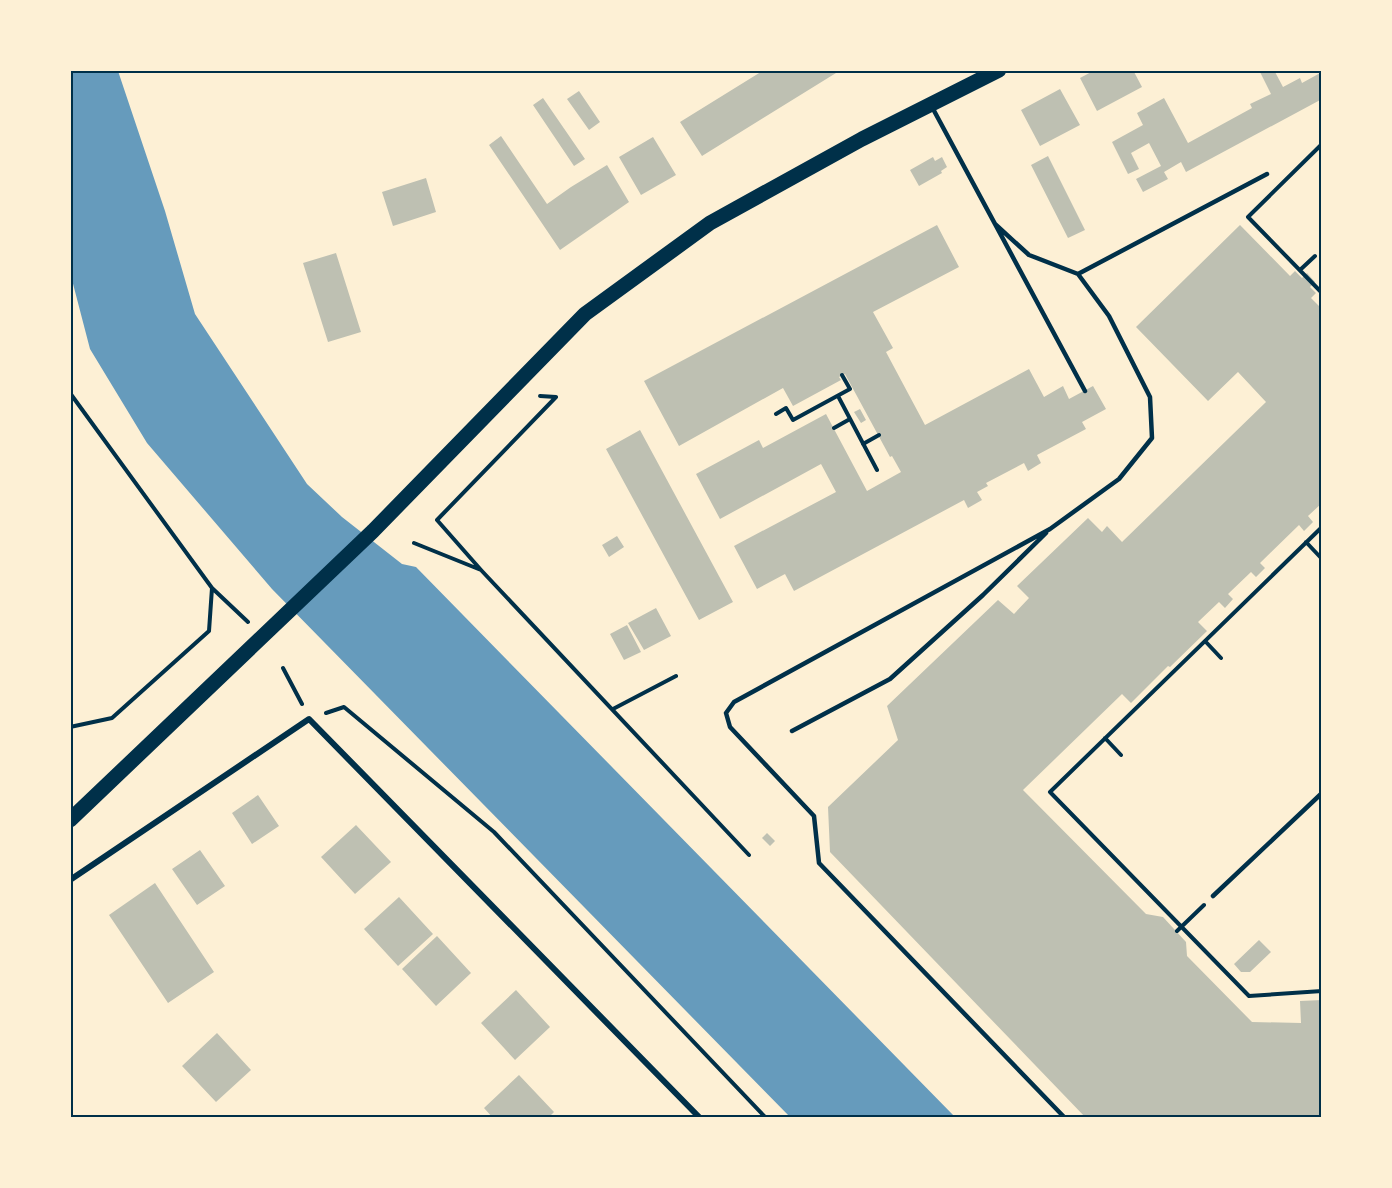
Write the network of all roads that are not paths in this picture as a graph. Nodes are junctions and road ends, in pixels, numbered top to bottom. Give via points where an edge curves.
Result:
1 (999, 70) edge
2 (931, 104) junction
3 (1267, 174) dead end
4 (995, 224) junction
5 (1078, 274) junction
6 (1084, 391) dead end
7 (1050, 529) junction
8 (792, 731) dead end
9 (1322, 793) edge
10 (70, 819) edge
11 (70, 880) edge
12 (1213, 896) road end
13 (700, 1118) edge
14 (1065, 1118) edge

1 - 2 main road
2 - 4 lane
2 - 10 main road via 710,224 585,314 373,531
3 - 5 lane
4 - 5 lane via 1029,255
4 - 6 lane
5 - 7 lane via 1109,316 1150,397 1152,438 1119,478
7 - 8 lane via 890,679
7 - 14 lane via 734,702 726,713 730,728 814,816 819,863
9 - 12 lane
11 - 13 street via 309,719

